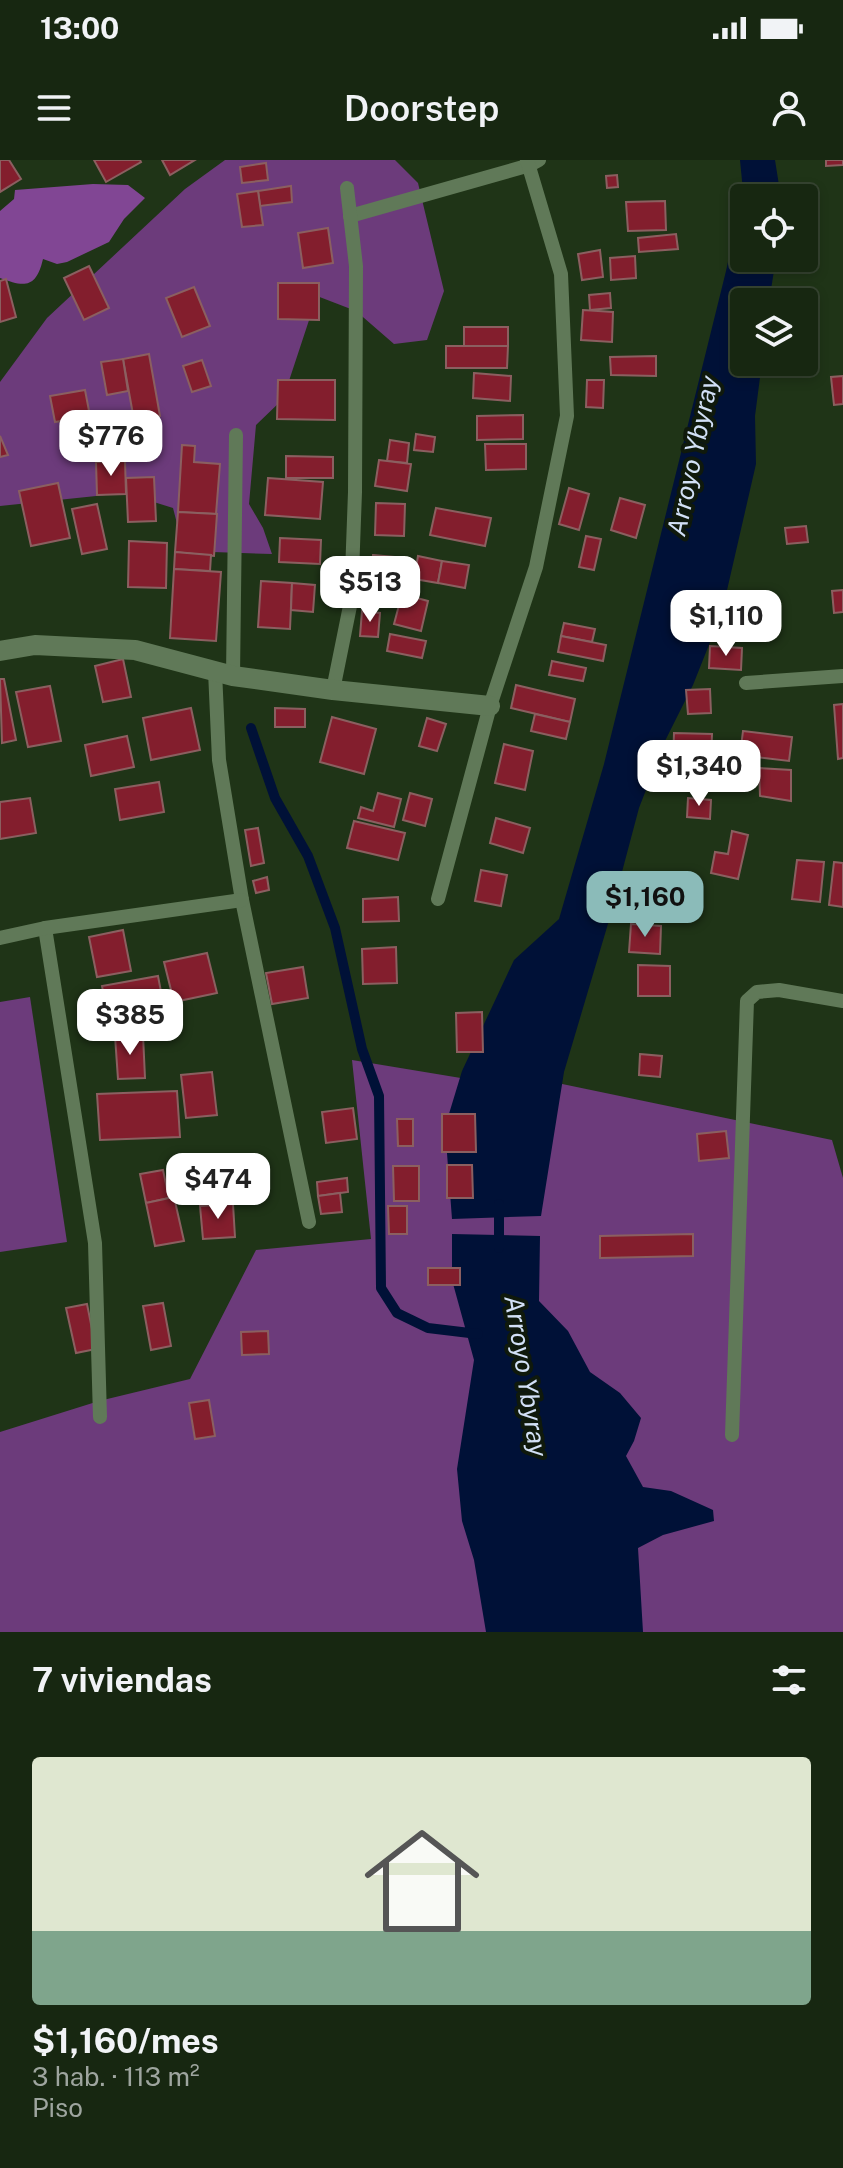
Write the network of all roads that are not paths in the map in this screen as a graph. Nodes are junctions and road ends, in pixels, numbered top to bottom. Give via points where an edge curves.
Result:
1 (532, 162) edge
2 (347, 188) dead end
3 (350, 216) junction
4 (236, 435) dead end
5 (0, 651) edge
6 (224, 673) junction
7 (843, 676) edge
8 (746, 683) dead end
9 (333, 690) junction
10 (490, 706) junction
11 (438, 899) dead end
12 (242, 900) junction
13 (45, 928) junction
14 (0, 938) edge
15 (843, 1001) edge
16 (309, 1222) dead end
17 (100, 1417) dead end
18 (732, 1435) dead end

1 - 3 lane
1 - 10 lane via 561,274 567,416 536,567
2 - 3 lane
3 - 9 lane via 356,266 351,601
4 - 6 lane
5 - 6 street via 35,645 135,650
6 - 9 street
6 - 12 lane via 219,760
7 - 8 lane
9 - 10 street
10 - 11 lane
12 - 13 lane
12 - 16 lane
13 - 14 lane
13 - 17 lane via 95,1243
15 - 18 lane via 779,990 757,992 747,1001

